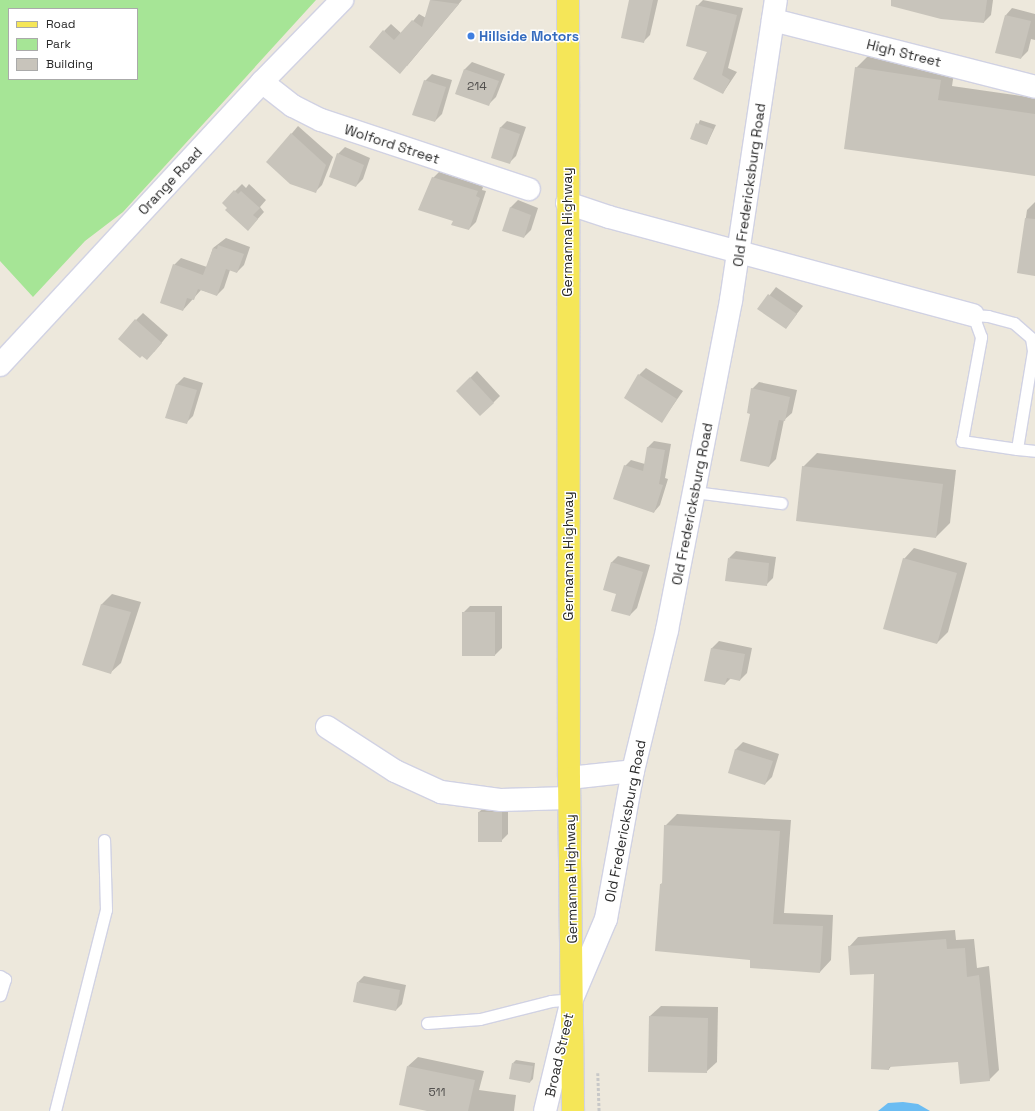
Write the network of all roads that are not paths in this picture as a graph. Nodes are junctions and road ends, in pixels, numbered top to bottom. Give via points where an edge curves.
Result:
1 (342, 0) edge
2 (568, 2) edge
3 (775, 10) edge
4 (262, 82) junction
5 (1035, 87) edge
6 (529, 190) dead end
7 (567, 203) junction
8 (738, 253) junction
9 (972, 315) junction
10 (0, 365) edge
11 (1017, 449) junction
12 (1035, 451) edge
13 (694, 492) junction
14 (781, 503) dead end
15 (327, 727) dead end
16 (633, 771) junction
17 (569, 788) junction
18 (104, 840) dead end
19 (0, 976) edge
20 (0, 995) edge
21 (572, 999) junction
22 (426, 1023) dead end
23 (55, 1111) edge
24 (546, 1111) edge
25 (573, 1111) edge

1 - 4 street, Orange Road
2 - 7 main road, Germanna Highway
3 - 5 street, High Street
3 - 8 street, Old Fredericksburg Road
4 - 6 street, Wolford Street via 293,106 321,120
4 - 10 street, Orange Road
7 - 8 street
7 - 17 main road, Germanna Highway
8 - 9 street
8 - 13 street, Old Fredericksburg Road
9 - 11 lane via 988,316 1014,323 1031,338 1033,351
9 - 11 lane via 981,336 962,441
11 - 12 lane
13 - 14 lane
13 - 16 street, Old Fredericksburg Road via 668,630
15 - 17 street via 395,771 442,792 501,800
16 - 17 street
16 - 21 street, Old Fredericksburg Road via 606,919
17 - 21 main road, Germanna Highway
18 - 23 lane via 106,910
19 - 20 lane via 5,979
21 - 22 lane via 552,1001 480,1019
21 - 24 street, Broad Street
21 - 25 main road, Germanna Highway

